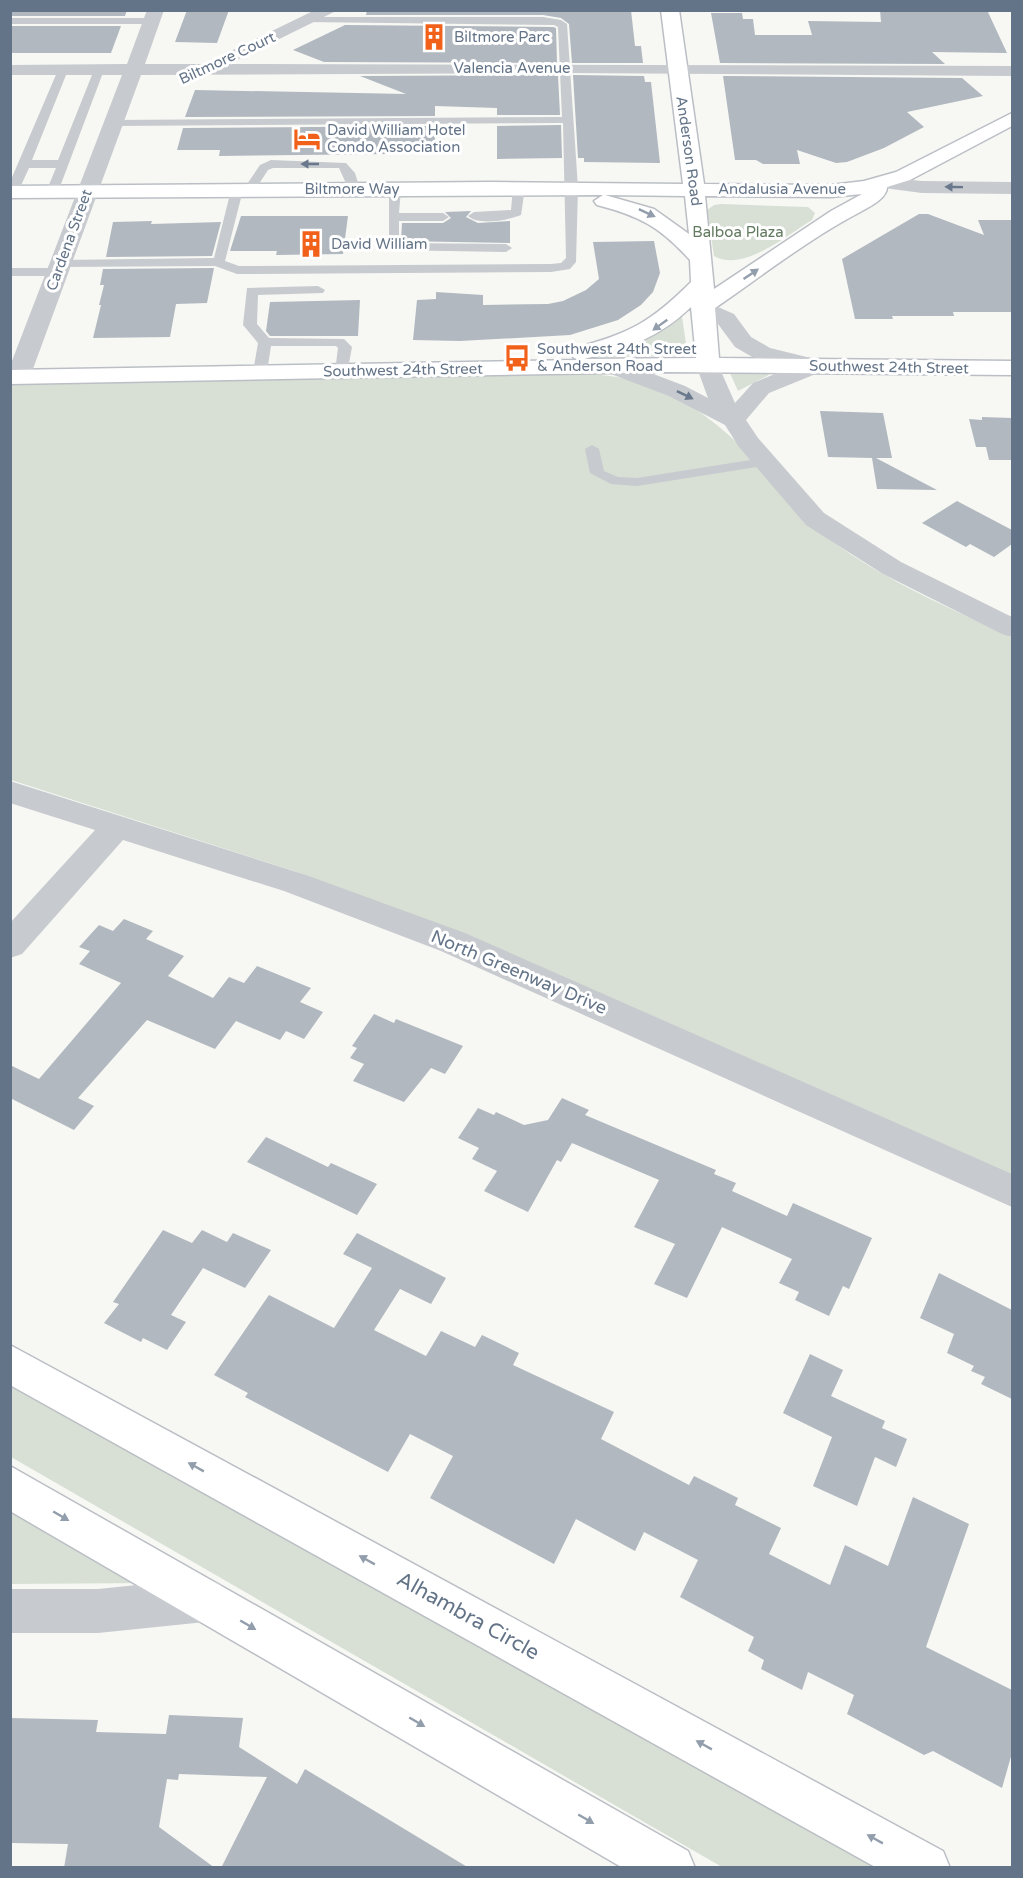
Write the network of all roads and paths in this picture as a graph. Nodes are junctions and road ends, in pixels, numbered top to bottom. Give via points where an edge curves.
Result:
1 (330, 10) edge
2 (670, 10) edge
3 (154, 16) edge
4 (309, 20) junction
5 (10, 21) edge
6 (565, 68) junction
7 (204, 69) junction
8 (678, 69) junction
9 (10, 70) edge
10 (63, 70) junction
11 (99, 70) junction
12 (134, 70) junction
13 (1012, 71) edge
14 (165, 86) dead end
15 (144, 95) dead end
16 (123, 104) junction
17 (1012, 119) edge
18 (567, 120) junction
19 (114, 123) junction
20 (25, 164) junction
21 (63, 164) junction
22 (883, 183) junction
23 (519, 188) junction
24 (572, 188) junction
25 (1012, 188) edge
26 (395, 189) junction
27 (694, 189) junction
28 (243, 190) junction
29 (86, 191) junction
30 (11, 192) edge
31 (52, 192) junction
32 (474, 216) dead end
33 (393, 217) junction
34 (442, 217) dead end
35 (447, 248) junction
36 (506, 248) dead end
37 (700, 258) junction
38 (217, 262) junction
39 (58, 268) junction
40 (447, 268) junction
41 (10, 272) edge
42 (702, 284) junction
43 (318, 290) dead end
44 (702, 307) junction
45 (265, 342) junction
46 (708, 365) junction
47 (611, 366) junction
48 (815, 366) junction
49 (543, 367) junction
50 (1012, 368) edge
51 (342, 371) junction
52 (260, 372) junction
53 (14, 377) edge
54 (733, 420) junction
55 (592, 449) dead end
56 (763, 462) junction
57 (1012, 603) edge
58 (967, 606) junction
59 (1012, 628) edge
60 (10, 792) edge
61 (116, 827) junction
62 (10, 945) edge
63 (1012, 1191) edge
64 (10, 1364) edge
65 (10, 1487) edge
66 (204, 1600) junction
67 (10, 1611) edge
68 (671, 1868) edge
69 (926, 1868) edge

1 - 4 street, Biltmore Court
2 - 8 street, Anderson Road
3 - 5 lane
3 - 12 street
4 - 6 lane via 557,22 563,26
4 - 7 street, Biltmore Court
6 - 7 street, Valencia Avenue
6 - 8 street, Valencia Avenue
6 - 18 lane
7 - 12 street, Valencia Avenue
7 - 14 street, Biltmore Court
8 - 13 street, Valencia Avenue
8 - 27 street, Anderson Road
9 - 10 street, Valencia Avenue
10 - 11 street, Valencia Avenue
10 - 20 lane
11 - 12 street, Valencia Avenue
11 - 21 lane
12 - 16 street, Cardena Street
15 - 16 street
16 - 19 street, Cardena Street
17 - 22 street via 914,172
18 - 19 lane
18 - 24 lane
19 - 29 street, Cardena Street
20 - 21 lane
20 - 30 lane
21 - 31 lane
25 -> 22 street, Andalusia Avenue
22 - 27 street, Andalusia Avenue via 820,192
44 -> 22 street via 838,215 867,200
23 - 24 street, Biltmore Way
23 - 26 street, Biltmore Way
23 - 32 lane via 517,212
24 - 27 street, Biltmore Way
24 -> 37 street via 597,200 639,209 658,218
24 - 40 lane via 572,259 565,266
26 - 28 street, Biltmore Way
26 - 33 lane
27 - 37 street, Anderson Road
28 - 29 street, Biltmore Way
28 - 38 lane
29 - 31 street, Biltmore Way
29 - 39 street, Cardena Street
30 - 31 street, Biltmore Way
33 - 34 lane
33 - 35 lane via 393,247
35 - 36 lane
35 - 40 lane
37 - 42 street, Anderson Road
38 - 39 lane
38 - 40 lane via 237,270
39 - 41 lane
39 - 53 street, Cardena Street
42 - 44 street, Anderson Road
42 -> 49 street via 650,332
43 - 45 lane via 252,291 250,325
44 - 46 street, Anderson Road
44 - 48 street via 726,319 743,342 762,353
45 - 51 lane via 339,342 345,347
45 - 52 lane
46 - 47 street, Southwest 24th Street
46 - 48 street, Southwest 24th Street
46 - 54 street via 714,386
47 - 49 street, Southwest 24th Street
47 -> 54 street via 670,388
48 - 50 street, Southwest 24th Street
48 - 54 street via 761,388
49 - 51 street, Southwest 24th Street
51 - 52 street, Southwest 24th Street
52 - 53 street, Southwest 24th Street
54 - 56 street
55 - 56 lane via 597,473 616,481 637,482
56 - 58 street via 801,505 832,531 892,568
57 - 58 street
58 - 59 street
60 - 61 street, North Greenway Drive
61 - 62 street
61 - 63 street, North Greenway Drive via 295,883 453,942
69 -> 64 street, Alhambra Circle
65 -> 66 street
66 - 67 street via 98,1611
66 -> 68 street

